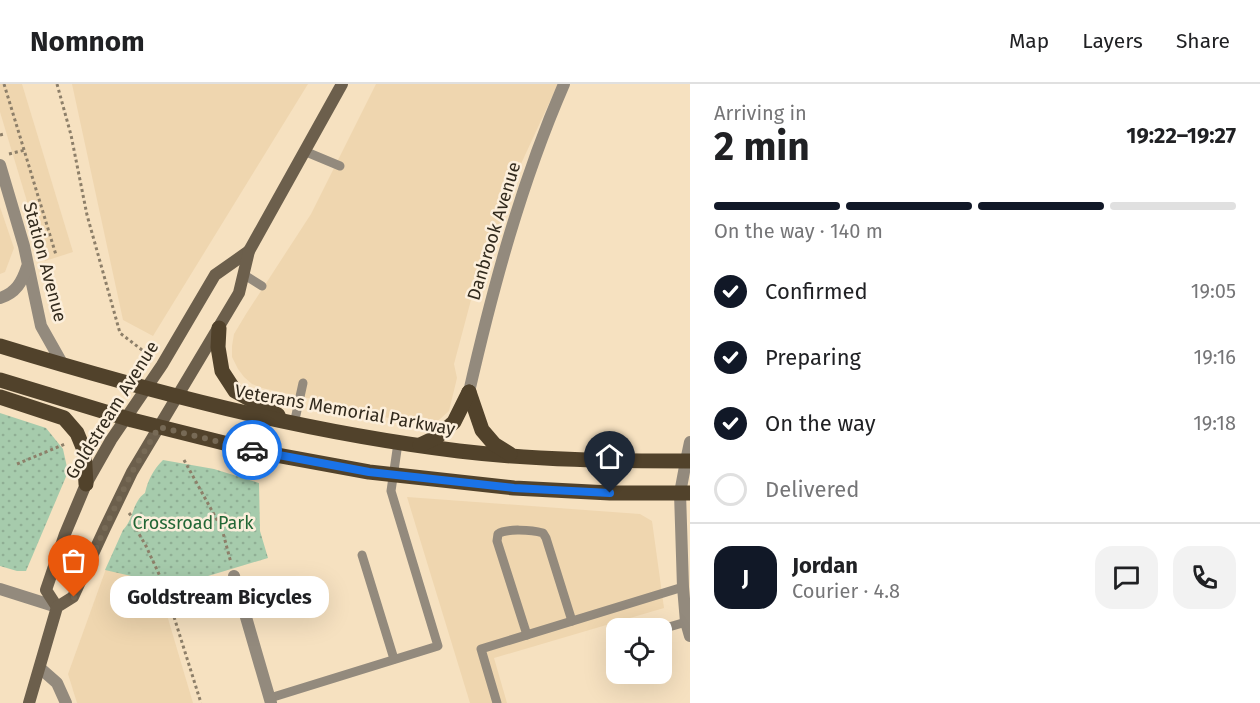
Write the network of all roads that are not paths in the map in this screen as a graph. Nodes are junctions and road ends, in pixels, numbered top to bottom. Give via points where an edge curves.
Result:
1 (342, 84) edge
2 (564, 84) edge
3 (304, 151) junction
4 (0, 165) edge
5 (340, 166) dead end
6 (249, 251) junction
7 (28, 264) junction
8 (243, 274) junction
9 (262, 286) dead end
10 (0, 298) edge
11 (219, 328) junction
12 (0, 346) edge
13 (63, 365) junction
14 (0, 380) edge
15 (303, 383) dead end
16 (146, 389) junction
17 (470, 392) junction
18 (178, 397) junction
19 (0, 398) edge
20 (125, 418) junction
21 (294, 424) junction
22 (159, 427) junction
23 (690, 442) edge
24 (398, 443) junction
25 (418, 445) junction
26 (513, 455) junction
27 (688, 461) edge
28 (393, 474) junction
29 (86, 484) junction
30 (685, 493) edge
31 (362, 555) dead end
32 (234, 576) road end
33 (683, 587) junction
34 (0, 589) edge
35 (57, 607) junction
36 (572, 621) junction
37 (686, 622) junction
38 (672, 626) edge
39 (527, 635) junction
40 (690, 636) edge
41 (394, 659) junction
42 (40, 668) junction
43 (270, 700) edge
44 (29, 703) edge
45 (66, 703) edge
46 (497, 703) edge

1 - 3 main road, Goldstream Avenue
2 - 17 street, Danbrook Avenue via 516,214
3 - 5 lane
3 - 6 main road, Goldstream Avenue
4 - 7 street, Station Avenue
6 - 8 main road, Goldstream Avenue
6 - 16 main road, Goldstream Avenue via 215,275
7 - 10 street via 14,291
7 - 13 street, Station Avenue via 41,326
8 - 9 lane
8 - 11 main road, Goldstream Avenue via 239,293
11 - 18 main road, Goldstream Avenue
11 - 21 main road via 222,371 236,392
12 - 13 main road, Veterans Memorial Parkway
13 - 16 main road, Veterans Memorial Parkway
14 - 20 main road
15 - 21 lane
16 - 18 main road, Veterans Memorial Parkway
16 - 20 main road, Goldstream Avenue
17 - 25 main road via 454,422 437,437
17 - 26 main road via 482,430 494,444
18 - 21 main road, Veterans Memorial Parkway
18 - 22 main road, Goldstream Avenue
19 - 29 main road via 64,418 77,433 84,450
20 - 22 main road
20 - 29 main road, Goldstream Avenue
21 - 24 main road, Veterans Memorial Parkway
22 - 28 main road via 260,452
22 - 35 main road, Goldstream Avenue via 132,472 74,597
23 - 27 street
24 - 25 main road, Veterans Memorial Parkway
24 - 28 lane
25 - 26 main road, Veterans Memorial Parkway
26 - 27 main road, Veterans Memorial Parkway
27 - 30 street
28 - 30 main road via 514,488
28 - 41 lane via 391,491 438,646
29 - 35 main road, Goldstream Avenue via 46,590
30 - 33 street
31 - 41 lane
32 - 43 street
33 - 36 lane
33 - 37 street
34 - 35 street
35 - 42 main road
36 - 39 lane
36 - 39 lane via 543,533 503,530 498,541
37 - 38 lane
37 - 40 street
39 - 46 lane via 481,649
41 - 43 lane
42 - 44 main road
42 - 45 street via 57,683

